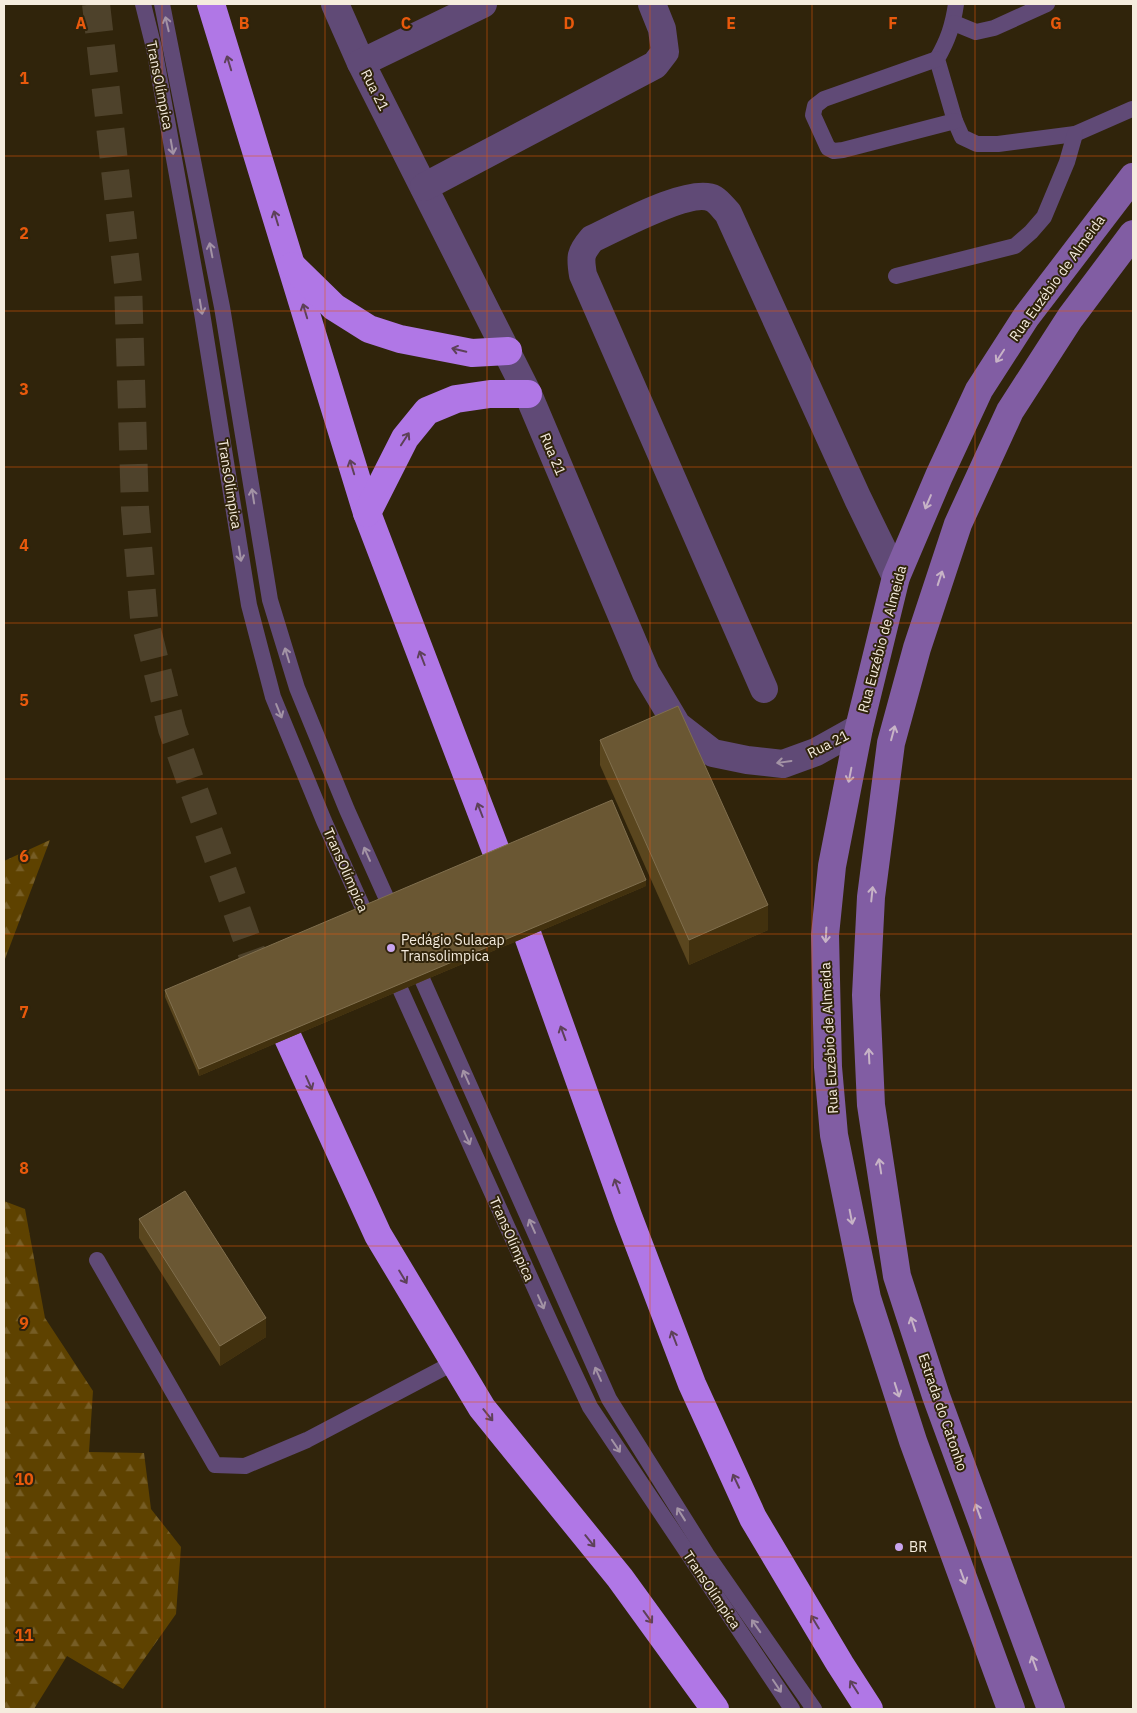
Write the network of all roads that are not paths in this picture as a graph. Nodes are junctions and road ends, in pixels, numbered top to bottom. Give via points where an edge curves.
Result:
1 (143, 4) edge
2 (162, 4) edge
3 (211, 4) edge
4 (336, 4) edge
5 (483, 4) edge
6 (652, 4) edge
7 (956, 4) edge
8 (1047, 4) edge
9 (954, 23) junction
10 (937, 59) junction
11 (361, 63) junction
12 (1132, 109) dead end
13 (956, 122) junction
14 (1075, 134) junction
15 (1133, 177) edge
16 (424, 187) junction
17 (1133, 234) edge
18 (291, 265) junction
19 (896, 276) dead end
20 (508, 351) junction
21 (528, 394) junction
22 (367, 513) junction
23 (896, 577) junction
24 (764, 689) dead end
25 (859, 728) junction
26 (498, 856) edge
27 (398, 926) edge
28 (376, 936) edge
29 (528, 936) edge
30 (406, 943) edge
31 (384, 954) edge
32 (288, 1038) edge
33 (97, 1260) dead end
34 (455, 1362) junction
35 (715, 1709) edge
36 (792, 1709) edge
37 (814, 1709) edge
38 (869, 1709) edge
39 (1012, 1709) edge
40 (1050, 1709) edge

1 -> 28 lane, TransOlímpica via 154,48 202,313 248,605 273,697
27 -> 2 lane, TransOlímpica via 297,688 270,600 222,307
18 -> 3 highway
4 - 11 street, Rua 21
5 - 11 street
6 - 16 street via 662,29 665,52 655,66
7 - 9 lane
8 - 9 lane via 994,28 976,32
9 - 10 lane
10 - 13 lane
10 - 13 lane via 824,99 815,106 813,115 828,148 834,151
11 - 16 street, Rua 21
12 - 14 lane
13 - 14 lane via 962,137 977,144
14 - 19 lane via 1044,216 1015,246
15 -> 23 main road, Rua Euzébio de Almeida via 1026,317 979,390
16 - 20 street, Rua 21
40 -> 17 main road, Estrada do Catonho via 936,1396 897,1276 871,1105 866,994 871,897 891,743 917,648 958,524 1010,411 1070,318
20 -> 18 highway via 472,353 400,339 369,328 334,307
22 -> 18 highway
20 - 21 street, Rua 21
22 -> 21 highway via 405,438 427,411 456,400 490,394
25 -> 21 street, Rua 21 via 816,752 783,764 713,753 677,725 646,673
26 -> 22 highway
23 - 24 street via 728,213 714,199 695,196 678,200 592,239 583,249 584,275
23 - 25 main road, Rua Euzébio de Almeida
25 -> 39 main road, Rua Euzébio de Almeida via 832,866 825,935 828,1067 834,1134 867,1298 913,1441
38 -> 29 highway via 753,1518 692,1384
37 -> 30 lane, TransOlímpica via 707,1555 609,1398
31 -> 36 lane, TransOlímpica via 590,1407
32 -> 34 highway via 378,1235
33 - 34 lane via 215,1465 245,1466 307,1440
34 -> 35 highway via 482,1408 620,1578

